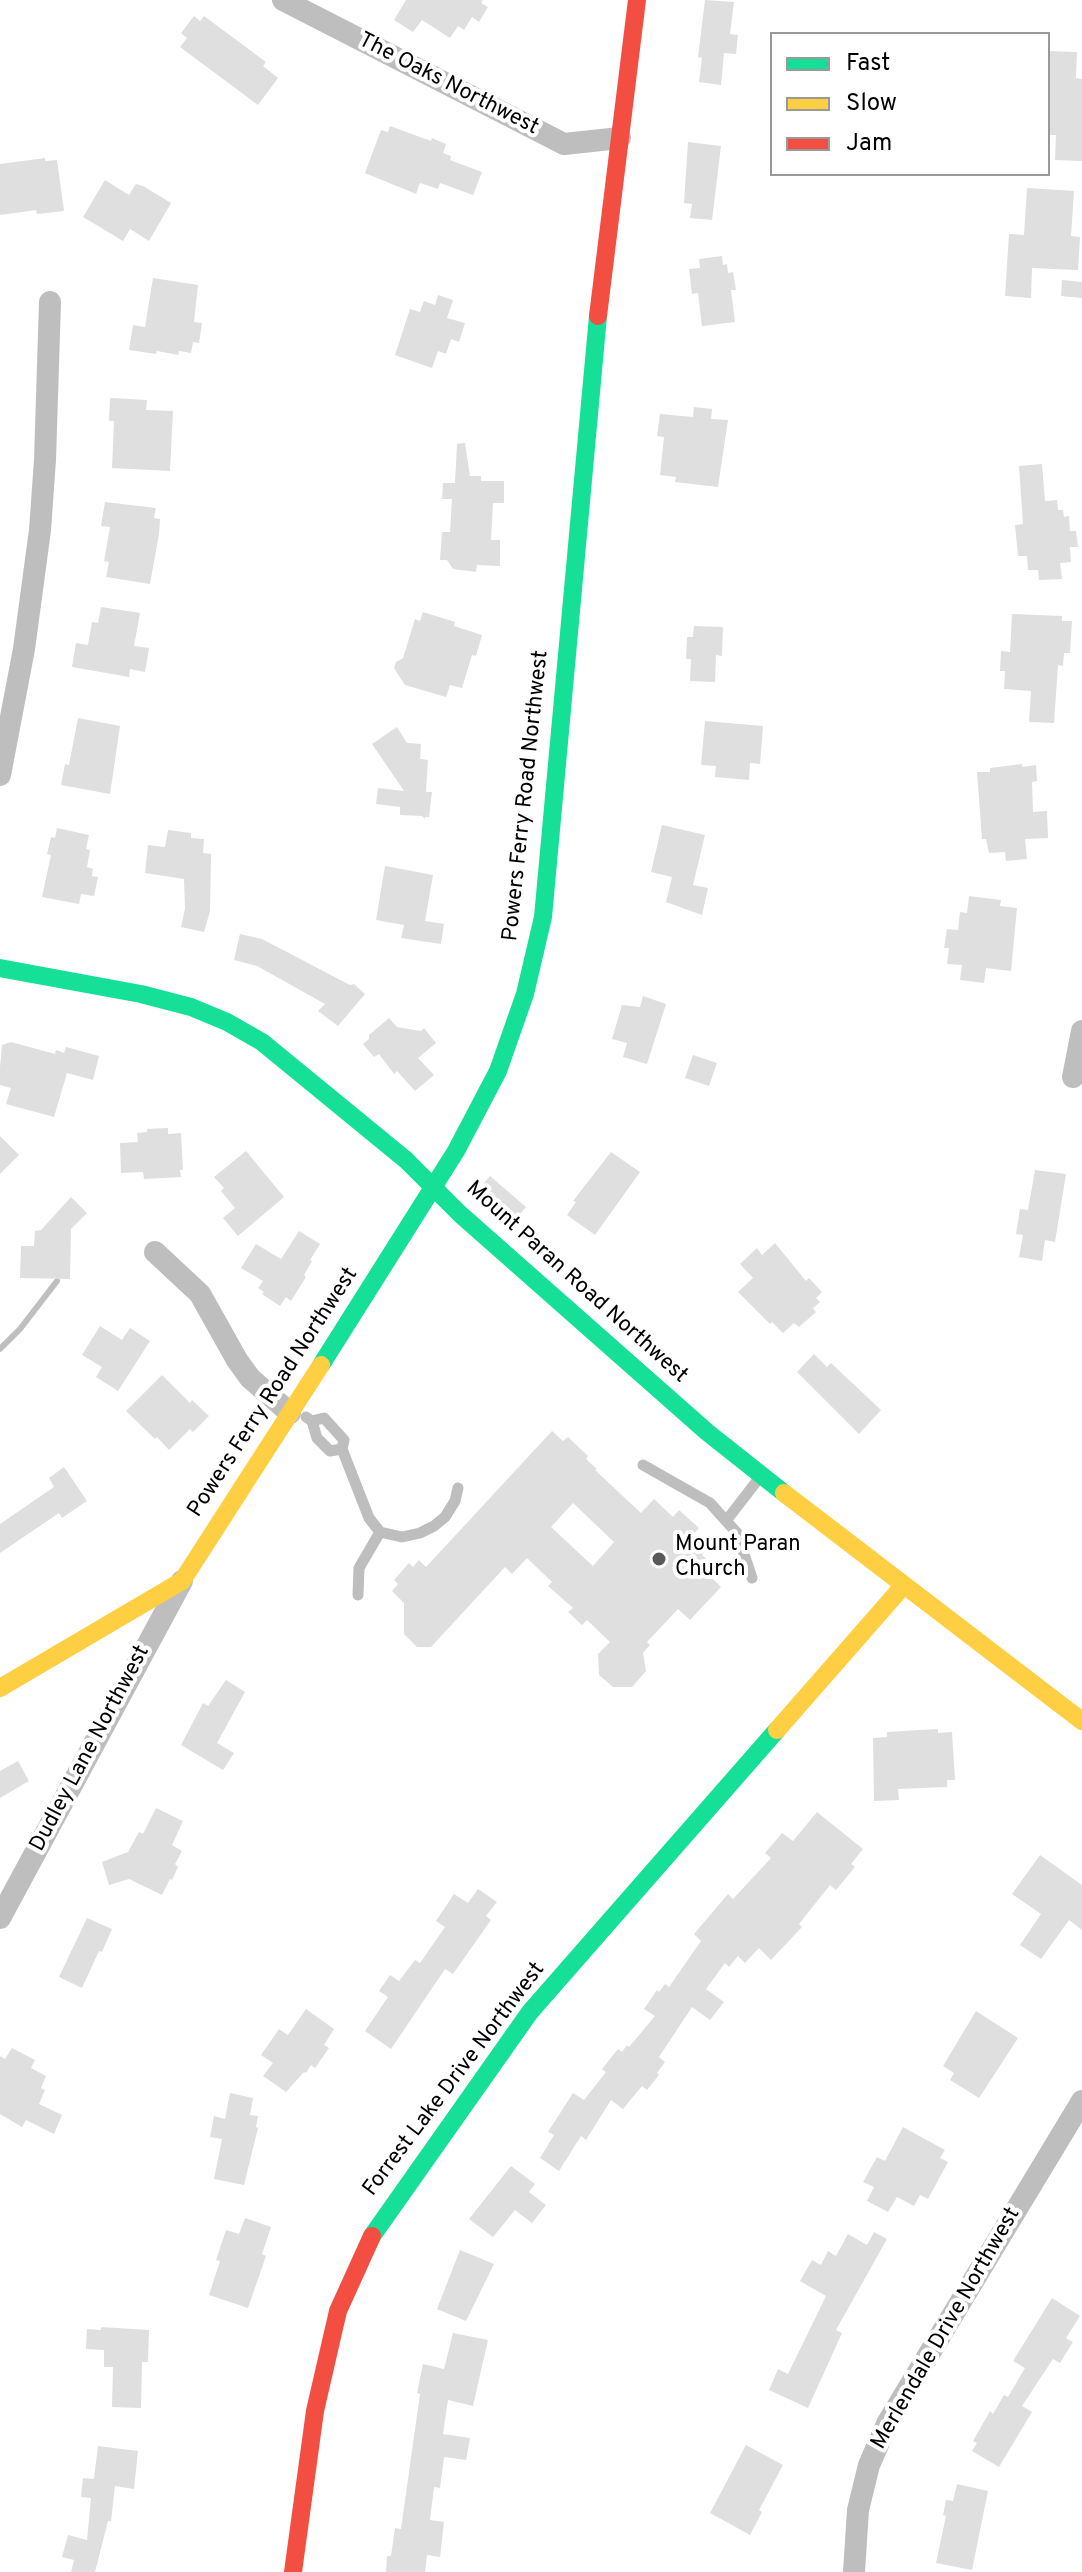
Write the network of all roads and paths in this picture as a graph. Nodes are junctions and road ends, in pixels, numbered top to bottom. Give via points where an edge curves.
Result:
1 (283, 0) edge
2 (637, 0) edge
3 (620, 138) junction
4 (50, 302) dead end
5 (0, 775) edge
6 (0, 968) edge
7 (1082, 1031) edge
8 (1073, 1077) dead end
9 (434, 1188) junction
10 (155, 1252) dead end
11 (292, 1410) junction
12 (312, 1421) junction
13 (342, 1449) junction
14 (643, 1465) dead end
15 (762, 1475) junction
16 (458, 1488) dead end
17 (726, 1521) junction
18 (380, 1532) junction
19 (752, 1578) dead end
20 (182, 1581) junction
21 (904, 1585) junction
22 (358, 1595) dead end
23 (0, 1688) edge
24 (1082, 1721) edge
25 (0, 1918) edge
26 (1082, 2101) edge
27 (293, 2572) edge
28 (854, 2572) edge

1 - 3 street, The Oaks Northwest via 564,144
2 - 3 street, Powers Ferry Road Northwest
3 - 9 street, Powers Ferry Road Northwest via 602,276 543,917 525,994 498,1071
4 - 5 street via 40,530
6 - 9 street, Mount Paran Road Northwest via 141,994 227,1022 294,1065
7 - 8 street
9 - 11 street, Powers Ferry Road Northwest
9 - 15 street, Mount Paran Road Northwest via 592,1332
10 - 11 street via 200,1294 250,1378
11 - 12 lane
11 - 20 street, Powers Ferry Road Northwest
12 - 13 lane via 313,1433 330,1451
12 - 13 lane via 324,1418 344,1440
13 - 18 lane via 369,1518
14 - 17 lane via 710,1503
15 - 17 lane
15 - 21 street, Mount Paran Road Northwest
16 - 18 lane via 445,1517 434,1526 402,1537
17 - 19 lane via 737,1533
18 - 22 lane via 359,1568
20 - 23 street, Powers Ferry Road Northwest
20 - 25 street, Dudley Lane Northwest
21 - 24 street, Mount Paran Road Northwest
21 - 27 street, Forrest Lake Drive Northwest via 530,2012 366,2245 338,2311 315,2411
26 - 28 street, Merlendale Drive Northwest via 888,2422 869,2465 858,2510

